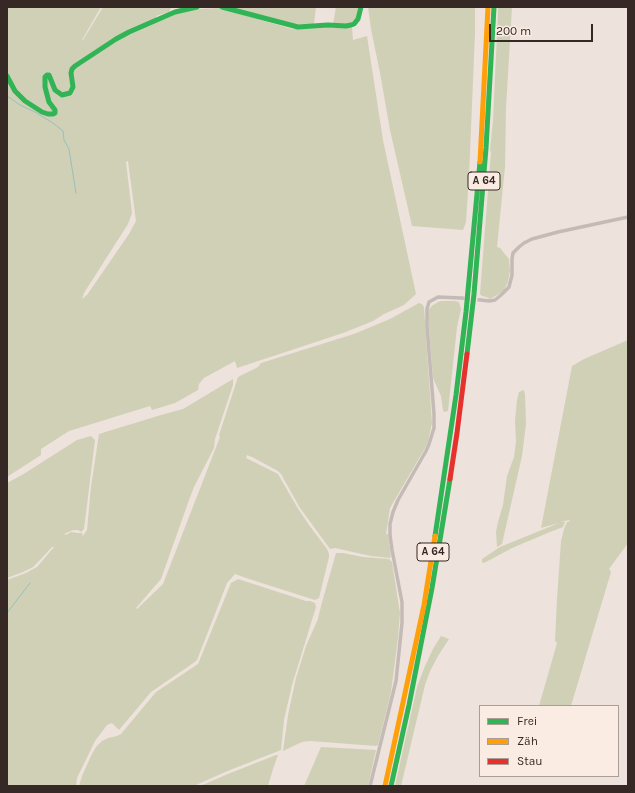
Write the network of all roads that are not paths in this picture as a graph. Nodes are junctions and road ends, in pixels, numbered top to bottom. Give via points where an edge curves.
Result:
1 (197, 7) edge
2 (222, 7) edge
3 (361, 7) edge
4 (488, 7) edge
5 (494, 7) edge
6 (7, 76) edge
7 (628, 217) edge
8 (461, 298) tunnel mouth
9 (481, 300) tunnel mouth
10 (370, 786) edge
11 (385, 786) edge
12 (391, 786) edge

1 - 6 main road via 176,12 129,32 75,66 71,73 73,87 70,93 62,94 55,90 47,75 45,87 49,102 55,110 53,114 42,112 25,101 15,91
2 - 3 main road via 284,24 351,26 358,19
4 - 11 main road, A 64 via 475,218 452,426 424,605
5 - 12 main road, A 64 via 474,294 457,433 432,588
7 - 9 street via 558,232 524,243 513,253 509,287 495,300
8 - 10 street via 438,297 429,302 427,309 434,428 426,451 398,500 391,519 390,536 402,602 402,623 394,687

